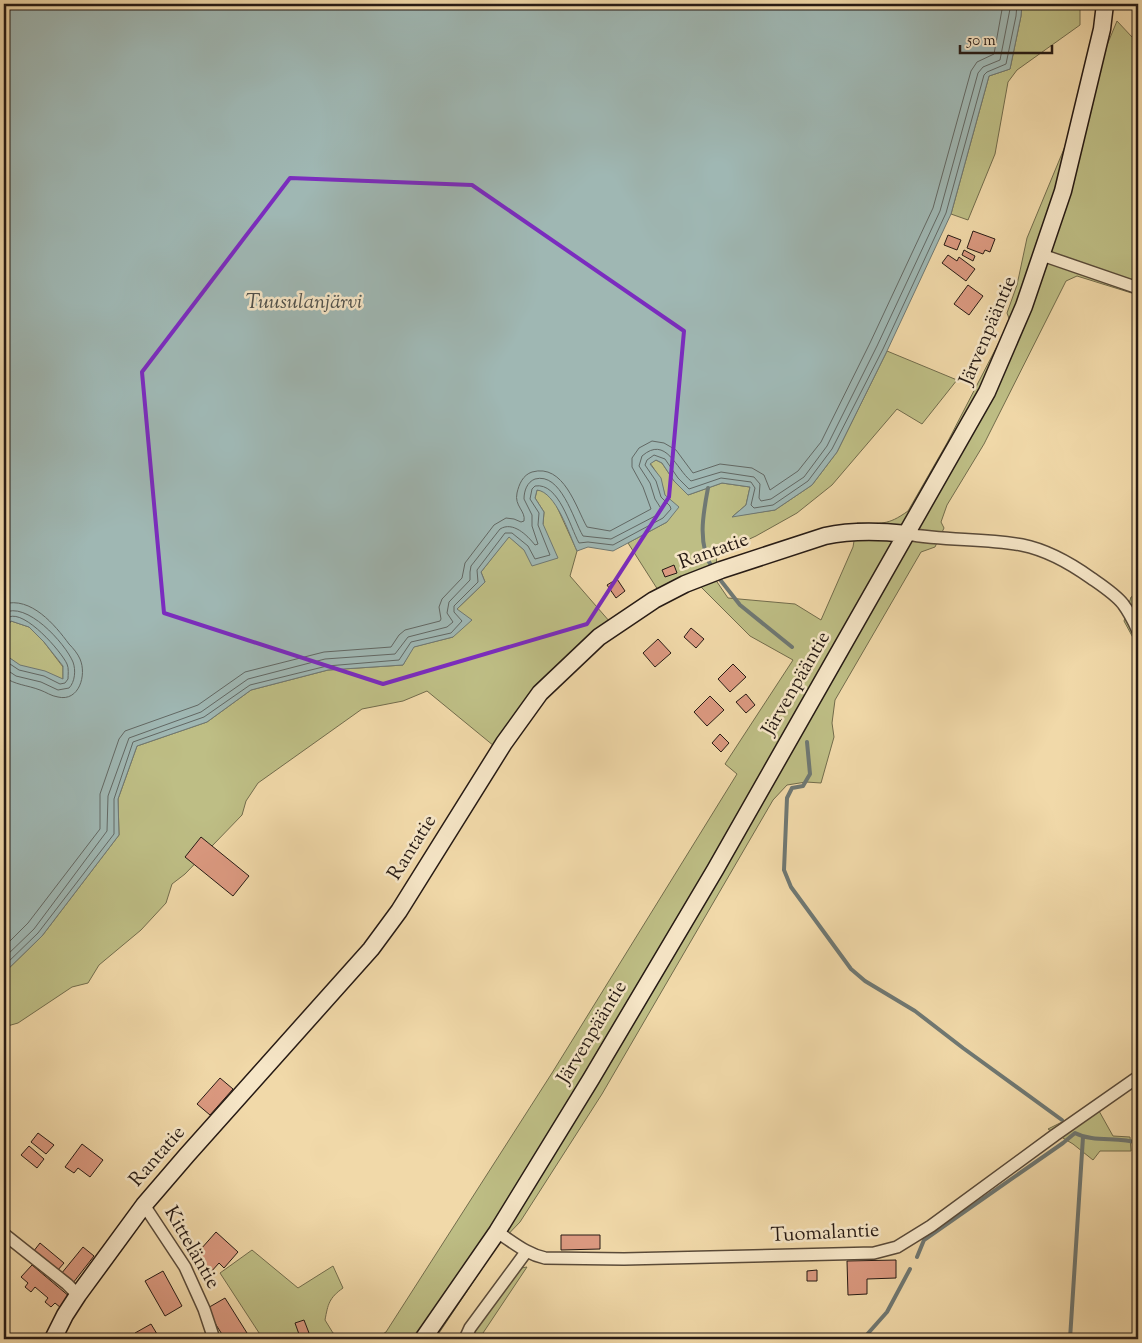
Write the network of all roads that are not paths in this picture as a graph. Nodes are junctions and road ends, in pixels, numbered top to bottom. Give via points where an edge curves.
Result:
1 (1105, 4) edge
2 (1042, 255) junction
3 (1138, 288) edge
4 (907, 534) junction
5 (1138, 631) edge
6 (1138, 1077) edge
7 (144, 1205) junction
8 (497, 1232) junction
9 (4, 1234) edge
10 (526, 1252) junction
11 (78, 1295) junction
12 (53, 1339) edge
13 (214, 1339) edge
14 (423, 1339) edge
15 (465, 1339) edge

1 - 2 main road, Järvenpääntie via 1066,182
2 - 3 street
2 - 4 main road, Järvenpääntie via 987,392
4 - 5 street via 1021,545 1056,556 1122,603
4 - 7 main road, Rantatie via 843,532 720,570 654,600 599,637 540,693 371,949
4 - 8 main road, Järvenpääntie via 716,870
6 - 10 street, Tuomalantie via 897,1247 874,1253 624,1259 545,1258
7 - 11 main road, Rantatie
7 - 13 street, Kitteläntie via 185,1268
8 - 10 street, Tuomalantie
8 - 14 main road, Järvenpääntie
9 - 11 street
10 - 15 street
11 - 12 main road, Rantatie

